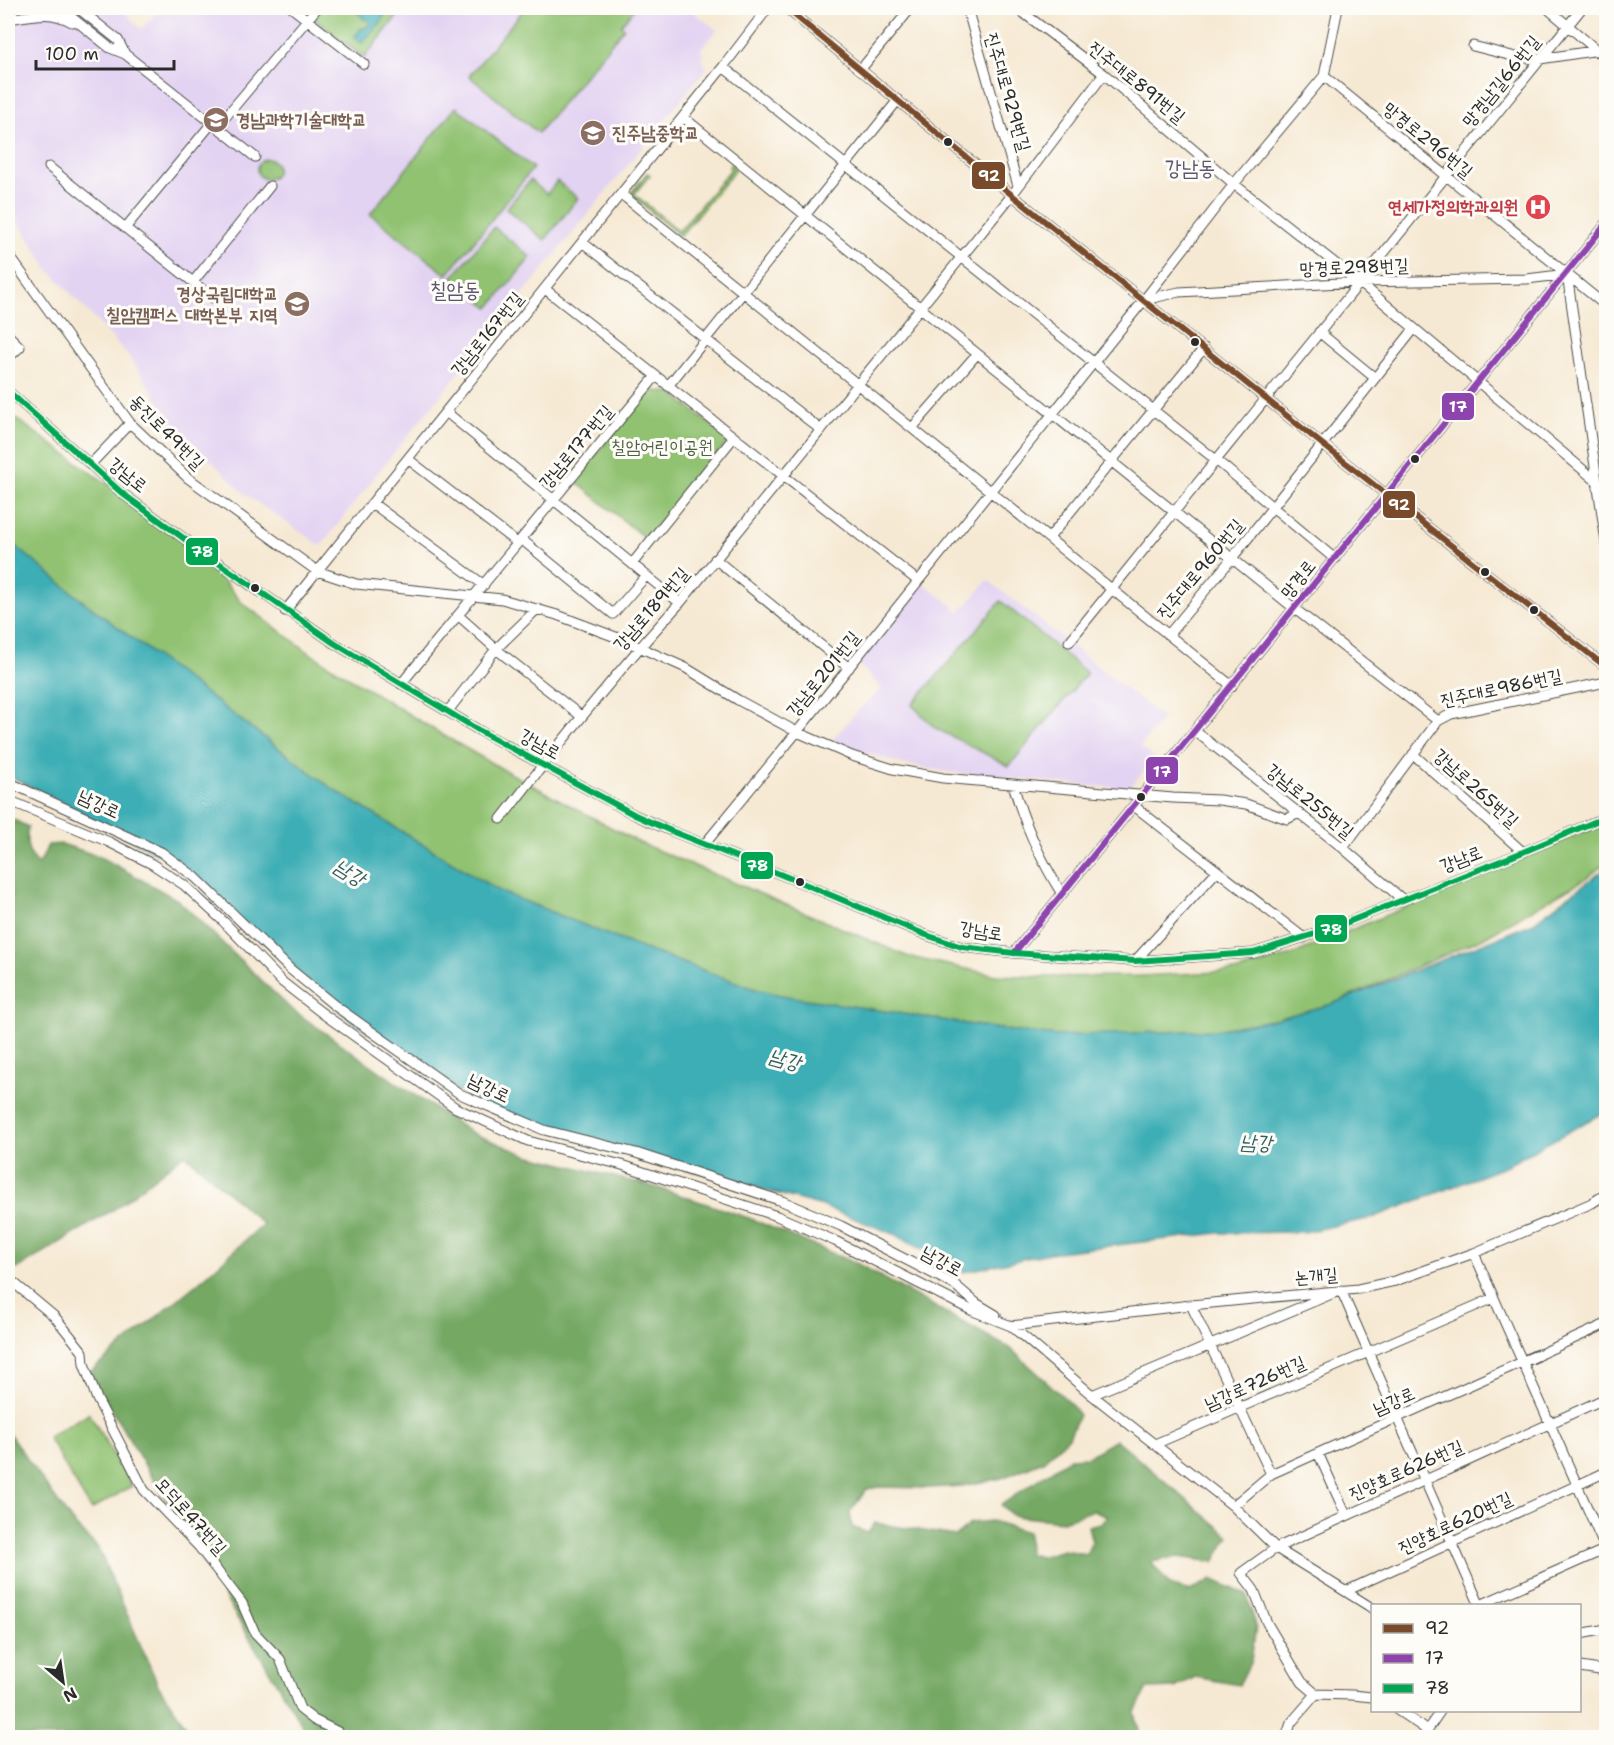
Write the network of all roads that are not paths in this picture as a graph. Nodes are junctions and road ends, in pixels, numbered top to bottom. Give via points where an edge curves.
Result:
1 (60, 8) edge
2 (78, 8) edge
3 (86, 8) edge
4 (292, 8) edge
5 (317, 8) edge
6 (768, 8) edge
7 (786, 8) edge
8 (911, 8) edge
9 (967, 8) edge
10 (1017, 8) edge
11 (1338, 8) edge
12 (1547, 8) edge
13 (1582, 8) edge
14 (10, 12) edge
15 (308, 20) junction
16 (99, 25) junction
17 (1568, 25) junction
18 (92, 34) junction
19 (1473, 46) dead end
20 (1603, 50) edge
21 (125, 54) junction
22 (1606, 58) edge
23 (1540, 59) junction
24 (364, 64) dead end
25 (723, 67) junction
26 (861, 69) junction
27 (1104, 74) junction
28 (1324, 76) junction
29 (898, 100) junction
30 (683, 117) junction
31 (214, 125) junction
32 (255, 158) dead end
33 (845, 165) junction
34 (49, 167) dead end
35 (1447, 176) junction
36 (1234, 184) junction
37 (270, 186) dead end
38 (1018, 186) junction
39 (621, 194) junction
40 (1012, 195) junction
41 (805, 215) junction
42 (1606, 224) edge
43 (126, 227) junction
44 (582, 242) junction
45 (8, 254) edge
46 (961, 257) junction
47 (1566, 274) junction
48 (193, 282) junction
49 (1359, 282) junction
50 (545, 289) junction
51 (743, 292) junction
52 (213, 298) dead end
53 (1144, 300) junction
54 (1606, 306) edge
55 (920, 308) junction
56 (1414, 329) junction
57 (1319, 332) junction
58 (8, 335) edge
59 (706, 339) junction
60 (1203, 348) junction
61 (977, 354) junction
62 (8, 358) edge
63 (1094, 363) junction
64 (656, 376) junction
65 (1375, 378) junction
66 (1479, 381) junction
67 (858, 384) junction
68 (668, 386) junction
69 (8, 391) edge
70 (1266, 398) junction
71 (1153, 410) junction
72 (446, 412) junction
73 (1052, 414) junction
74 (130, 423) junction
75 (912, 428) junction
76 (821, 430) junction
77 (734, 437) junction
78 (1322, 444) junction
79 (408, 459) junction
80 (1216, 460) junction
81 (1112, 462) junction
82 (90, 465) junction
83 (783, 476) junction
84 (1602, 482) edge
85 (1606, 489) edge
86 (990, 491) junction
87 (1388, 496) junction
88 (553, 501) junction
89 (372, 503) junction
90 (1273, 507) junction
91 (1174, 512) junction
92 (1049, 538) junction
93 (519, 541) junction
94 (1606, 542) edge
95 (1233, 557) junction
96 (715, 559) junction
97 (1335, 559) junction
98 (632, 564) junction
99 (317, 571) junction
100 (646, 576) junction
101 (918, 581) junction
102 (484, 585) junction
103 (1112, 589) junction
104 (474, 597) junction
105 (680, 603) junction
106 (537, 609) junction
107 (1295, 609) junction
108 (285, 611) junction
109 (459, 616) junction
110 (1169, 634) junction
111 (1069, 642) dead end
112 (639, 647) junction
113 (496, 649) junction
114 (1606, 667) edge
115 (849, 668) junction
116 (1606, 682) edge
117 (402, 684) junction
118 (1232, 686) junction
119 (448, 711) junction
120 (581, 716) junction
121 (1438, 721) junction
122 (1196, 731) junction
123 (797, 732) junction
124 (1413, 754) junction
125 (543, 765) junction
126 (8, 782) edge
127 (1013, 784) junction
128 (1143, 795) junction
129 (8, 800) edge
130 (1134, 806) junction
131 (1299, 813) junction
132 (1606, 817) edge
133 (501, 819) dead end
134 (704, 845) junction
135 (1343, 848) junction
136 (1523, 852) junction
137 (1217, 871) junction
138 (1062, 894) junction
139 (1402, 899) junction
140 (1304, 938) junction
141 (1014, 953) junction
142 (1135, 961) junction
143 (1606, 1194) edge
144 (1474, 1253) junction
145 (8, 1278) edge
146 (1341, 1290) junction
147 (1494, 1298) junction
148 (1191, 1305) junction
149 (1606, 1324) edge
150 (1011, 1326) junction
151 (1209, 1345) junction
152 (1368, 1352) junction
153 (1538, 1355) joint
154 (1522, 1362) junction
155 (1092, 1395) junction
156 (1606, 1398) edge
157 (1239, 1409) junction
158 (1396, 1418) junction
159 (1550, 1424) junction
160 (1155, 1444) junction
161 (1318, 1453) junction
162 (1606, 1472) edge
163 (1271, 1474) junction
164 (1423, 1481) junction
165 (1577, 1485) junction
166 (1233, 1506) junction
167 (1346, 1515) junction
168 (1452, 1542) junction
169 (1275, 1548) junction
170 (1606, 1549) edge
171 (1346, 1591) junction
172 (1479, 1604) edge
173 (1481, 1604) edge
174 (1371, 1607) edge
175 (1606, 1629) edge
176 (1581, 1634) edge
177 (1581, 1667) edge
178 (1606, 1671) edge
179 (1316, 1694) junction
180 (1371, 1697) edge
181 (1399, 1712) edge
182 (1440, 1712) edge
183 (1425, 1733) edge
184 (343, 1737) edge
185 (1286, 1737) edge

1 - 18 street
2 - 16 street
3 - 16 street
4 - 15 street
5 - 15 street
6 - 25 street
7 - 26 street
8 - 26 street
9 - 38 street, 진주대로929번길
10 - 27 street, 진주대로891번길
11 - 28 street
12 - 17 street
13 - 17 street, 망경남길66번길
14 - 18 street via 55,14
15 - 24 street
15 - 31 street
16 - 21 street via 118,40
17 - 20 street
17 - 23 street, 망경남길66번길
18 - 21 street
19 - 23 street
20 - 22 street
20 - 23 street
21 - 31 street
23 - 35 street, 망경남길66번길
25 - 30 street
25 - 33 street
26 - 29 street
27 - 36 street, 진주대로891번길
27 - 38 street, 강남로189번길
28 - 35 street, 망경로296번길
28 - 36 street, 강남로201번길
29 - 33 street
29 - 40 street
30 - 39 street
30 - 41 street, 진주대로986번길
31 - 32 street
31 - 43 street
33 - 41 street
33 - 46 street
34 - 43 street
35 - 47 street, 망경로296번길
35 - 49 street, 망경남길66번길
36 - 49 street, 진주대로891번길
36 - 53 street, 강남로201번길
37 - 48 street
38 - 40 street, 강남로189번길
39 - 44 street
39 - 51 street, 진주대로960번길
40 - 46 street, 강남로189번길
40 - 53 street
41 - 51 street
41 - 55 street, 진주대로986번길
42 - 47 street, 망경로
43 - 48 street
44 - 50 street
44 - 59 street
45 - 74 street, 동진로49번길
46 - 55 street, 강남로189번길
46 - 63 street
47 - 49 street, 망경로298번길 via 1527,279
47 - 54 street, 망경로296번길
47 - 66 street, 망경로
47 - 84 street
48 - 52 street
49 - 53 street, 망경로298번길 via 1179,292
49 - 56 street, 진주대로891번길
49 - 57 street, 망경남길66번길
50 - 64 street, 강남로167번길
50 - 72 street, 강남로167번길
51 - 59 street
51 - 67 street, 진주대로960번길
53 - 60 street
53 - 63 street, 강남로201번길
55 - 61 street, 진주대로986번길
55 - 67 street, 강남로189번길
56 - 65 street, 진주대로960번길
56 - 66 street, 진주대로891번길
57 - 65 street
57 - 70 street, 망경남길66번길
58 - 62 street via 20,347
59 - 68 street
59 - 76 street
60 - 70 street
60 - 71 street
61 - 73 street, 진주대로986번길
61 - 75 street
63 - 71 street
63 - 73 street, 강남로201번길
64 - 68 street
64 - 88 street, 강남로177번길
65 - 78 street, 진주대로960번길
66 - 84 street, 진주대로891번길
66 - 87 street, 망경로
67 - 75 street, 진주대로960번길
67 - 76 street, 강남로189번길
68 - 77 street
69 - 82 street, 강남로
70 - 78 street
70 - 80 street, 망경남길66번길
71 - 80 street
71 - 81 street
72 - 79 street, 강남로167번길
72 - 88 street
73 - 81 street, 진주대로986번길
73 - 86 street, 강남로201번길
74 - 82 street
74 - 99 street, 동진로49번길 via 188,478
75 - 86 street, 진주대로960번길
76 - 83 street, 강남로189번길
77 - 83 street
77 - 98 street
78 - 87 street
78 - 90 street, 진주대로960번길
79 - 89 street, 강남로167번길
79 - 93 street
80 - 90 street
80 - 91 street, 망경남길66번길
81 - 91 street, 진주대로986번길
81 - 92 street
82 - 108 street, 강남로
83 - 96 street, 강남로189번길
83 - 101 street
84 - 85 street, 진주대로891번길
84 - 94 street
86 - 92 street, 진주대로960번길
86 - 101 street, 강남로201번길
87 - 97 street, 망경로
87 - 114 street
88 - 93 street, 강남로177번길
88 - 98 street
89 - 99 street, 강남로167번길
89 - 102 street
90 - 95 street, 진주대로960번길
90 - 97 street
91 - 95 street, 진주대로986번길
91 - 103 street, 망경남길66번길
92 - 103 street, 진주대로960번길
93 - 100 street, 강남로189번길 via 614,614
93 - 102 street, 강남로177번길
95 - 107 street, 진주대로986번길
95 - 110 street, 진주대로960번길
96 - 105 street, 강남로189번길
96 - 115 street
97 - 107 street, 망경로
98 - 100 street
99 - 104 street, 동진로49번길 via 356,584
99 - 108 street, 강남로167번길
100 - 105 street
101 - 115 street, 강남로201번길
102 - 104 street, 강남로177번길
103 - 110 street, 진주대로960번길
103 - 111 street, 망경남길66번길
104 - 106 street, 동진로49번길 via 502,599
104 - 109 street, 강남로177번길
105 - 112 street, 강남로189번길
106 - 112 street, 동진로49번길
106 - 113 street
107 - 118 street, 망경로
107 - 121 street, 진주대로986번길
108 - 117 street, 강남로
109 - 113 street
109 - 117 street, 강남로177번길
110 - 118 street
112 - 120 street, 강남로189번길
112 - 123 street, 동진로49번길 via 686,668
113 - 119 street
113 - 120 street
115 - 123 street, 강남로201번길
116 - 121 street, 진주대로986번길 via 1452,714
117 - 119 street, 강남로
118 - 122 street, 망경로
119 - 125 street, 강남로
120 - 125 street, 강남로189번길
121 - 124 street
122 - 128 street, 망경로
122 - 131 street, 강남로255번길
123 - 127 street, 동진로49번길 via 893,769
123 - 134 street, 강남로201번길
124 - 135 street, 강남로265번길
124 - 136 street, 강남로265번길
125 - 133 street, 강남로189번길
125 - 134 street, 강남로 via 636,815
126 - 150 street, 남강로 via 161,852 195,877 290,969 334,1005 460,1094 544,1130 636,1153 782,1201 841,1226 955,1285
127 - 128 street, 동진로49번길
127 - 138 street via 1021,815
128 - 130 street, 망경로
128 - 131 street, 동진로49번길 via 1246,804 1287,819
129 - 150 street, 남강로 via 108,842 184,885 281,981 456,1108 528,1141 622,1165 777,1215
130 - 137 street
130 - 138 street, 망경로
131 - 135 street, 강남로255번길
132 - 136 street, 강남로
134 - 141 street, 강남로 via 926,935 962,947
135 - 139 street, 강남로255번길
136 - 139 street, 강남로
137 - 140 street
137 - 142 street
138 - 141 street, 망경로
139 - 140 street, 강남로
140 - 142 street, 강남로 via 1253,953
141 - 142 street, 강남로
143 - 144 street, 논개길
144 - 146 street, 논개길 via 1395,1281
144 - 147 street
145 - 184 street, 모덕로47번길 via 55,1317 83,1352 97,1399 144,1490 200,1547 242,1603 255,1634 280,1659 300,1709
146 - 148 street, 논개길
146 - 151 street
146 - 152 street
147 - 152 street, 남강로726번길
147 - 154 street
148 - 150 street, 논개길
148 - 151 street
149 - 153 street, 남강로
150 - 155 street, 남강로
151 - 155 street
151 - 157 street
152 - 157 street, 남강로726번길
152 - 158 street
153 - 154 main road, 남강로
154 - 158 street, 남강로
154 - 159 street
155 - 160 street, 남강로
156 - 159 street, 진양호로626번길
157 - 160 street, 남강로726번길
157 - 163 street
158 - 161 street, 남강로
158 - 164 street
159 - 164 street, 진양호로626번길
159 - 165 street
160 - 166 street, 남강로
161 - 163 street, 남강로
161 - 167 street
162 - 165 street, 진양호로620번길
163 - 166 street, 남강로
164 - 167 street, 진양호로626번길
164 - 168 street
165 - 168 street, 진양호로620번길
165 - 170 street
166 - 169 street
167 - 169 street, 진양호로626번길
168 - 171 street, 진양호로620번길
168 - 172 street
169 - 171 street
169 - 179 street, 진양호로626번길 via 1241,1573 1254,1590 1267,1623 1302,1682
170 - 173 street
171 - 174 street
175 - 176 street
177 - 178 street
179 - 180 street
179 - 185 street via 1292,1723
181 - 183 street
182 - 183 street

